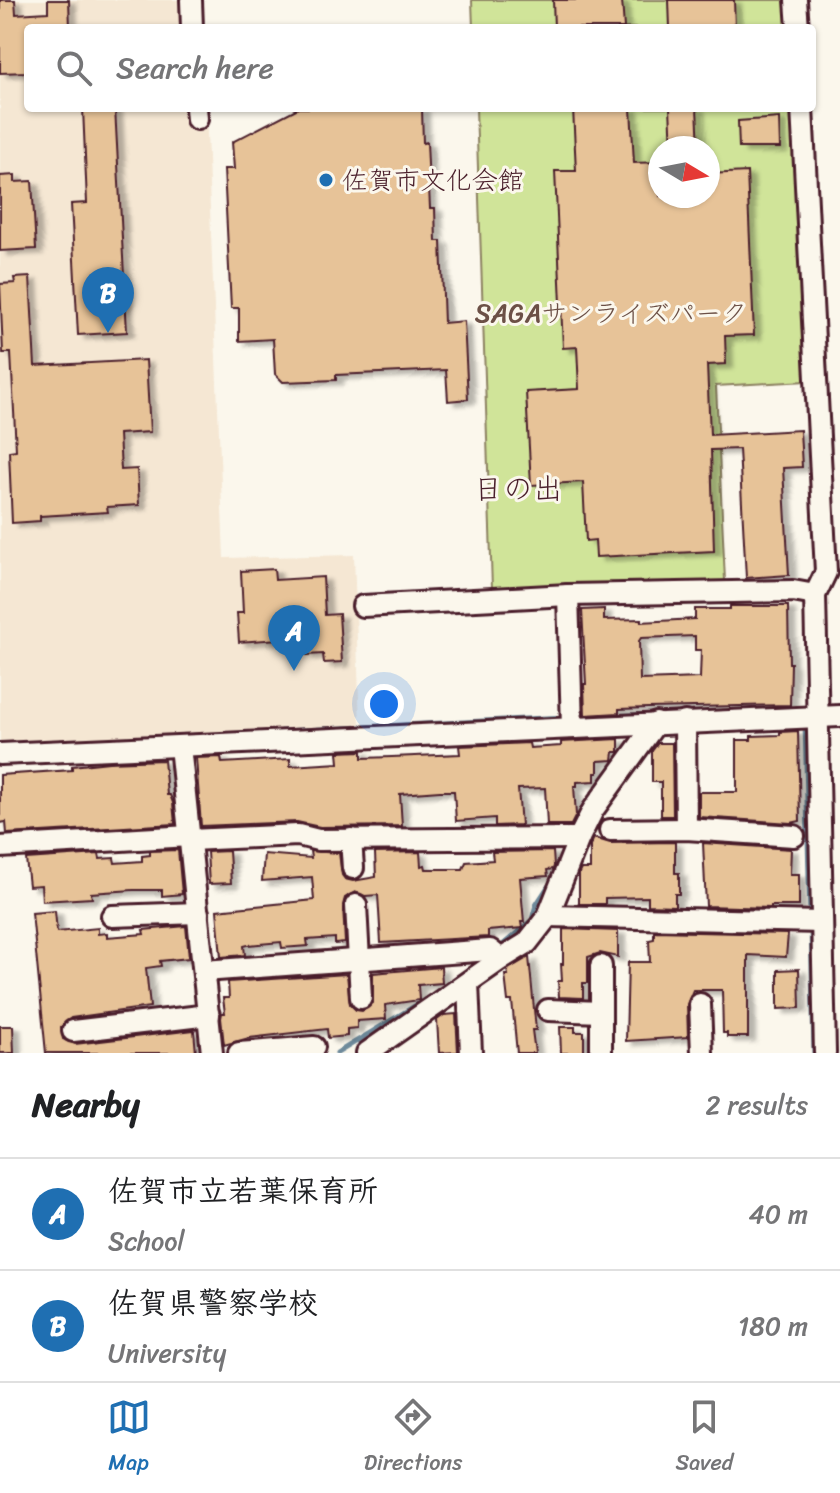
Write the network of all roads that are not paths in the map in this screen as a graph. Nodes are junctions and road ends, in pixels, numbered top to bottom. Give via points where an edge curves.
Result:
1 (191, 0) edge
2 (796, 0) edge
3 (192, 24) edge
4 (798, 24) edge
5 (802, 112) edge
6 (568, 595) junction
7 (815, 595) junction
8 (363, 606) dead end
9 (812, 713) junction
10 (840, 716) edge
11 (572, 721) junction
12 (685, 722) junction
13 (649, 723) junction
14 (180, 746) junction
15 (0, 754) edge
16 (686, 829) junction
17 (610, 830) dead end
18 (794, 836) dead end
19 (190, 838) junction
20 (572, 838) junction
21 (351, 839) junction
22 (0, 847) edge
23 (353, 868) dead end
24 (356, 905) dead end
25 (198, 913) junction
26 (112, 916) dead end
27 (548, 916) junction
28 (814, 922) junction
29 (496, 955) junction
30 (361, 959) junction
31 (601, 966) dead end
32 (204, 971) junction
33 (468, 983) junction
34 (361, 998) dead end
35 (700, 1004) dead end
36 (548, 1010) dead end
37 (601, 1012) junction
38 (209, 1015) junction
39 (73, 1031) dead end
40 (314, 1047) dead end
41 (212, 1053) edge
42 (239, 1053) edge
43 (367, 1053) edge
44 (471, 1053) edge
45 (601, 1053) edge
46 (702, 1053) edge
47 (825, 1053) edge

1 - 3 street
2 - 4 street
5 - 7 street via 826,572
6 - 7 street
6 - 8 street
6 - 11 street
7 - 9 street
9 - 10 street
9 - 12 street
9 - 28 street
11 - 13 street
11 - 14 street
12 - 13 street
12 - 16 street
13 - 20 street
14 - 15 street
14 - 19 street
16 - 17 street
16 - 18 street
19 - 21 street
19 - 22 street
19 - 25 street
20 - 21 street
20 - 27 street
21 - 23 street
24 - 30 street
25 - 26 street
25 - 32 street
27 - 28 street
27 - 29 street via 527,943
28 - 47 street
29 - 30 street
29 - 33 street
30 - 32 street
30 - 34 street
31 - 37 street
32 - 38 street
33 - 43 street
33 - 44 street
35 - 46 street
36 - 37 street
37 - 45 street
38 - 39 street
38 - 41 street
40 - 42 street

